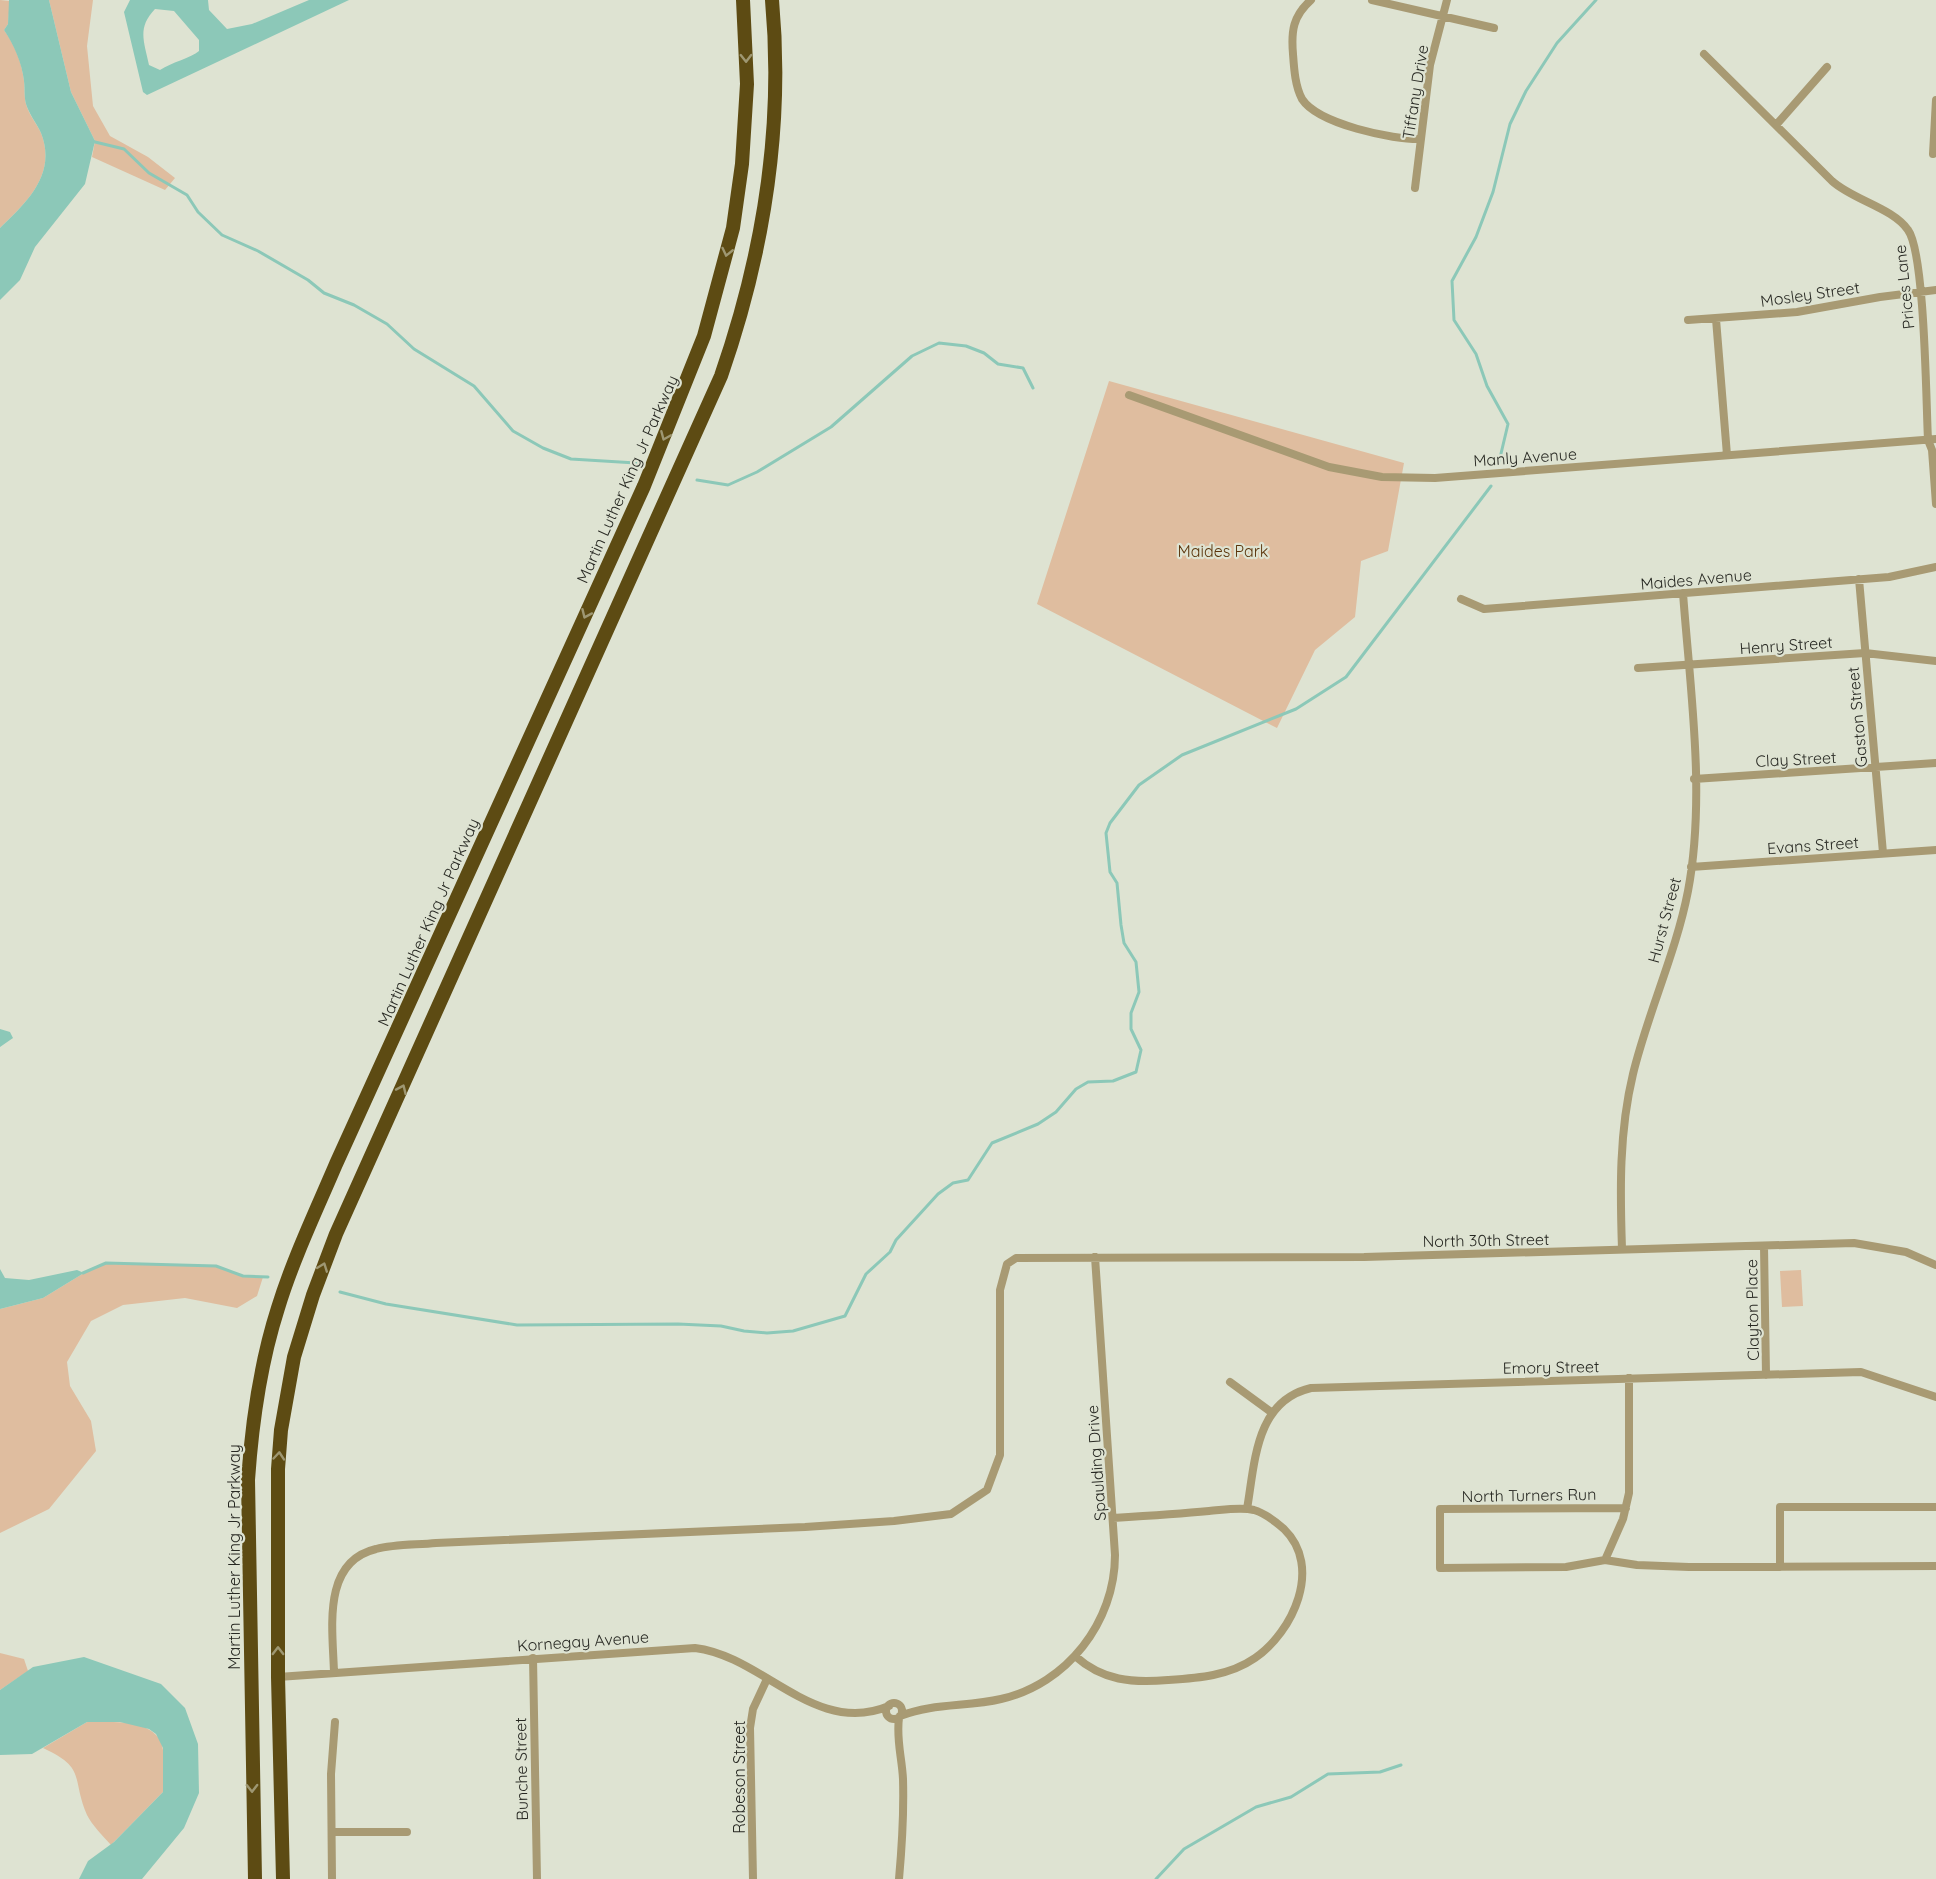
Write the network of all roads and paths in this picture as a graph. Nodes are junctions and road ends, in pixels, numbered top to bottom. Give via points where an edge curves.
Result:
1 (743, 0) edge
2 (772, 0) edge
3 (1311, 0) edge
4 (1372, 0) edge
5 (1447, 0) edge
6 (1443, 16) junction
7 (1494, 28) dead end
8 (1704, 54) dead end
9 (1827, 67) dead end
10 (1936, 100) edge
11 (1776, 125) junction
12 (1421, 139) junction
13 (1933, 154) dead end
14 (1415, 188) dead end
15 (1936, 290) edge
16 (1920, 291) junction
17 (1716, 319) junction
18 (1688, 320) dead end
19 (1129, 395) dead end
20 (1932, 439) edge
21 (1727, 455) junction
22 (1936, 504) edge
23 (1936, 567) edge
24 (1859, 579) junction
25 (1683, 593) junction
26 (1461, 599) dead end
27 (1865, 653) junction
28 (1936, 661) edge
29 (1688, 666) junction
30 (1638, 668) dead end
31 (1936, 763) edge
32 (1875, 768) junction
33 (1694, 779) junction
34 (1936, 850) edge
35 (1883, 853) junction
36 (1691, 867) junction
37 (1764, 1245) junction
38 (1622, 1249) junction
39 (1095, 1257) junction
40 (1936, 1265) edge
41 (1766, 1375) junction
42 (1629, 1378) junction
43 (1230, 1382) dead end
44 (1936, 1397) edge
45 (1271, 1412) junction
46 (1936, 1507) edge
47 (1626, 1508) junction
48 (1247, 1509) junction
49 (1113, 1518) junction
50 (1605, 1560) junction
51 (1936, 1566) edge
52 (1779, 1567) junction
53 (1075, 1656) junction
54 (533, 1658) junction
55 (334, 1673) junction
56 (278, 1677) junction
57 (767, 1679) junction
58 (899, 1705) junction
59 (889, 1706) junction
60 (916, 1710) junction
61 (876, 1711) junction
62 (888, 1716) junction
63 (899, 1717) junction
64 (335, 1722) dead end
65 (897, 1731) junction
66 (406, 1832) dead end
67 (332, 1833) junction
68 (255, 1879) edge
69 (283, 1879) edge
70 (332, 1879) edge
71 (537, 1879) edge
72 (753, 1879) edge
73 (899, 1879) edge

1 -> 68 highway, Martin Luther King Jr Parkway via 747,84 738,194 715,303 693,369 639,497 336,1164 273,1325 254,1417 248,1480
56 -> 2 highway via 278,1469 287,1394 302,1327 336,1234 721,376 750,286 768,189 775,103
3 - 12 street via 1297,13 1292,39 1297,83 1306,104 1322,116 1378,135
4 - 6 street
5 - 6 street, Tiffany Drive
6 - 7 street
6 - 12 street, Tiffany Drive via 1430,65
8 - 11 street, Prices Lane
9 - 11 street
10 - 13 street
11 - 16 street, Prices Lane via 1842,190 1889,214 1908,229 1916,249
12 - 14 street, Tiffany Drive
15 - 16 street, Mosley Street
16 - 17 street, Mosley Street via 1797,312
16 - 20 street, Prices Lane
17 - 18 street, Mosley Street
17 - 21 street
19 - 21 street, Manly Avenue via 1329,467 1382,477 1435,478
20 - 21 street, Manly Avenue
20 - 22 street, Prices Lane
23 - 24 street, Maides Avenue via 1907,575
24 - 25 street, Maides Avenue
24 - 27 street, Gaston Street
25 - 26 street, Maides Avenue via 1484,609
25 - 29 street, Hurst Street
27 - 28 street, Henry Street
27 - 29 street, Henry Street
27 - 32 street, Gaston Street
29 - 30 street, Henry Street
29 - 33 street, Hurst Street
31 - 32 street, Clay Street
32 - 33 street, Clay Street
32 - 35 street, Gaston Street
33 - 36 street, Hurst Street
34 - 35 street, Evans Street
35 - 36 street, Evans Street
36 - 38 street, Hurst Street via 1684,909 1642,1040 1626,1107 1620,1173
37 - 38 street, North 30th Street
37 - 40 street, North 30th Street via 1867,1244 1906,1252
37 - 41 street, Clayton Place
38 - 39 street, North 30th Street via 1365,1257
39 - 49 street, Spaulding Drive
39 - 55 street, North 30th Street via 1016,1258 1007,1264 1000,1290 1000,1455 987,1490 951,1514 816,1526 375,1549 357,1557 339,1576 332,1609
41 - 42 street, Emory Street
41 - 44 street, Emory Street via 1866,1373
42 - 45 street, Emory Street via 1321,1386 1287,1397
42 - 47 street via 1630,1476
43 - 45 street
45 - 48 street, Emory Street via 1259,1440
46 - 52 street via 1780,1507
47 - 50 street
47 - 50 street, North Turners Run via 1440,1509 1440,1568 1566,1567
48 - 49 street
48 - 53 street via 1280,1525 1294,1540 1301,1560 1302,1587 1296,1606 1284,1629 1264,1652 1226,1673 1134,1682 1098,1674
49 - 53 street, Spaulding Drive via 1115,1568 1111,1591 1094,1630
50 - 52 street via 1671,1567
51 - 52 street
53 - 60 street via 1049,1679 1021,1693
54 - 55 street, Kornegay Avenue
54 - 57 street, Kornegay Avenue via 695,1648 733,1658
54 - 71 street, Bunche Street
55 - 56 street, Kornegay Avenue
56 - 69 highway
57 - 61 street, Kornegay Avenue via 822,1707 851,1713
57 - 72 street, Robeson Street via 753,1709 750,1728
58 - 59 street
58 - 60 street
58 - 63 street
59 - 61 street, Kornegay Avenue
59 - 62 street
60 - 63 street
61 - 62 street, Kornegay Avenue
62 - 63 street
62 - 65 street
63 - 65 street
64 - 67 street via 330,1774
65 - 73 street via 903,1777
66 - 67 street
67 - 70 street

